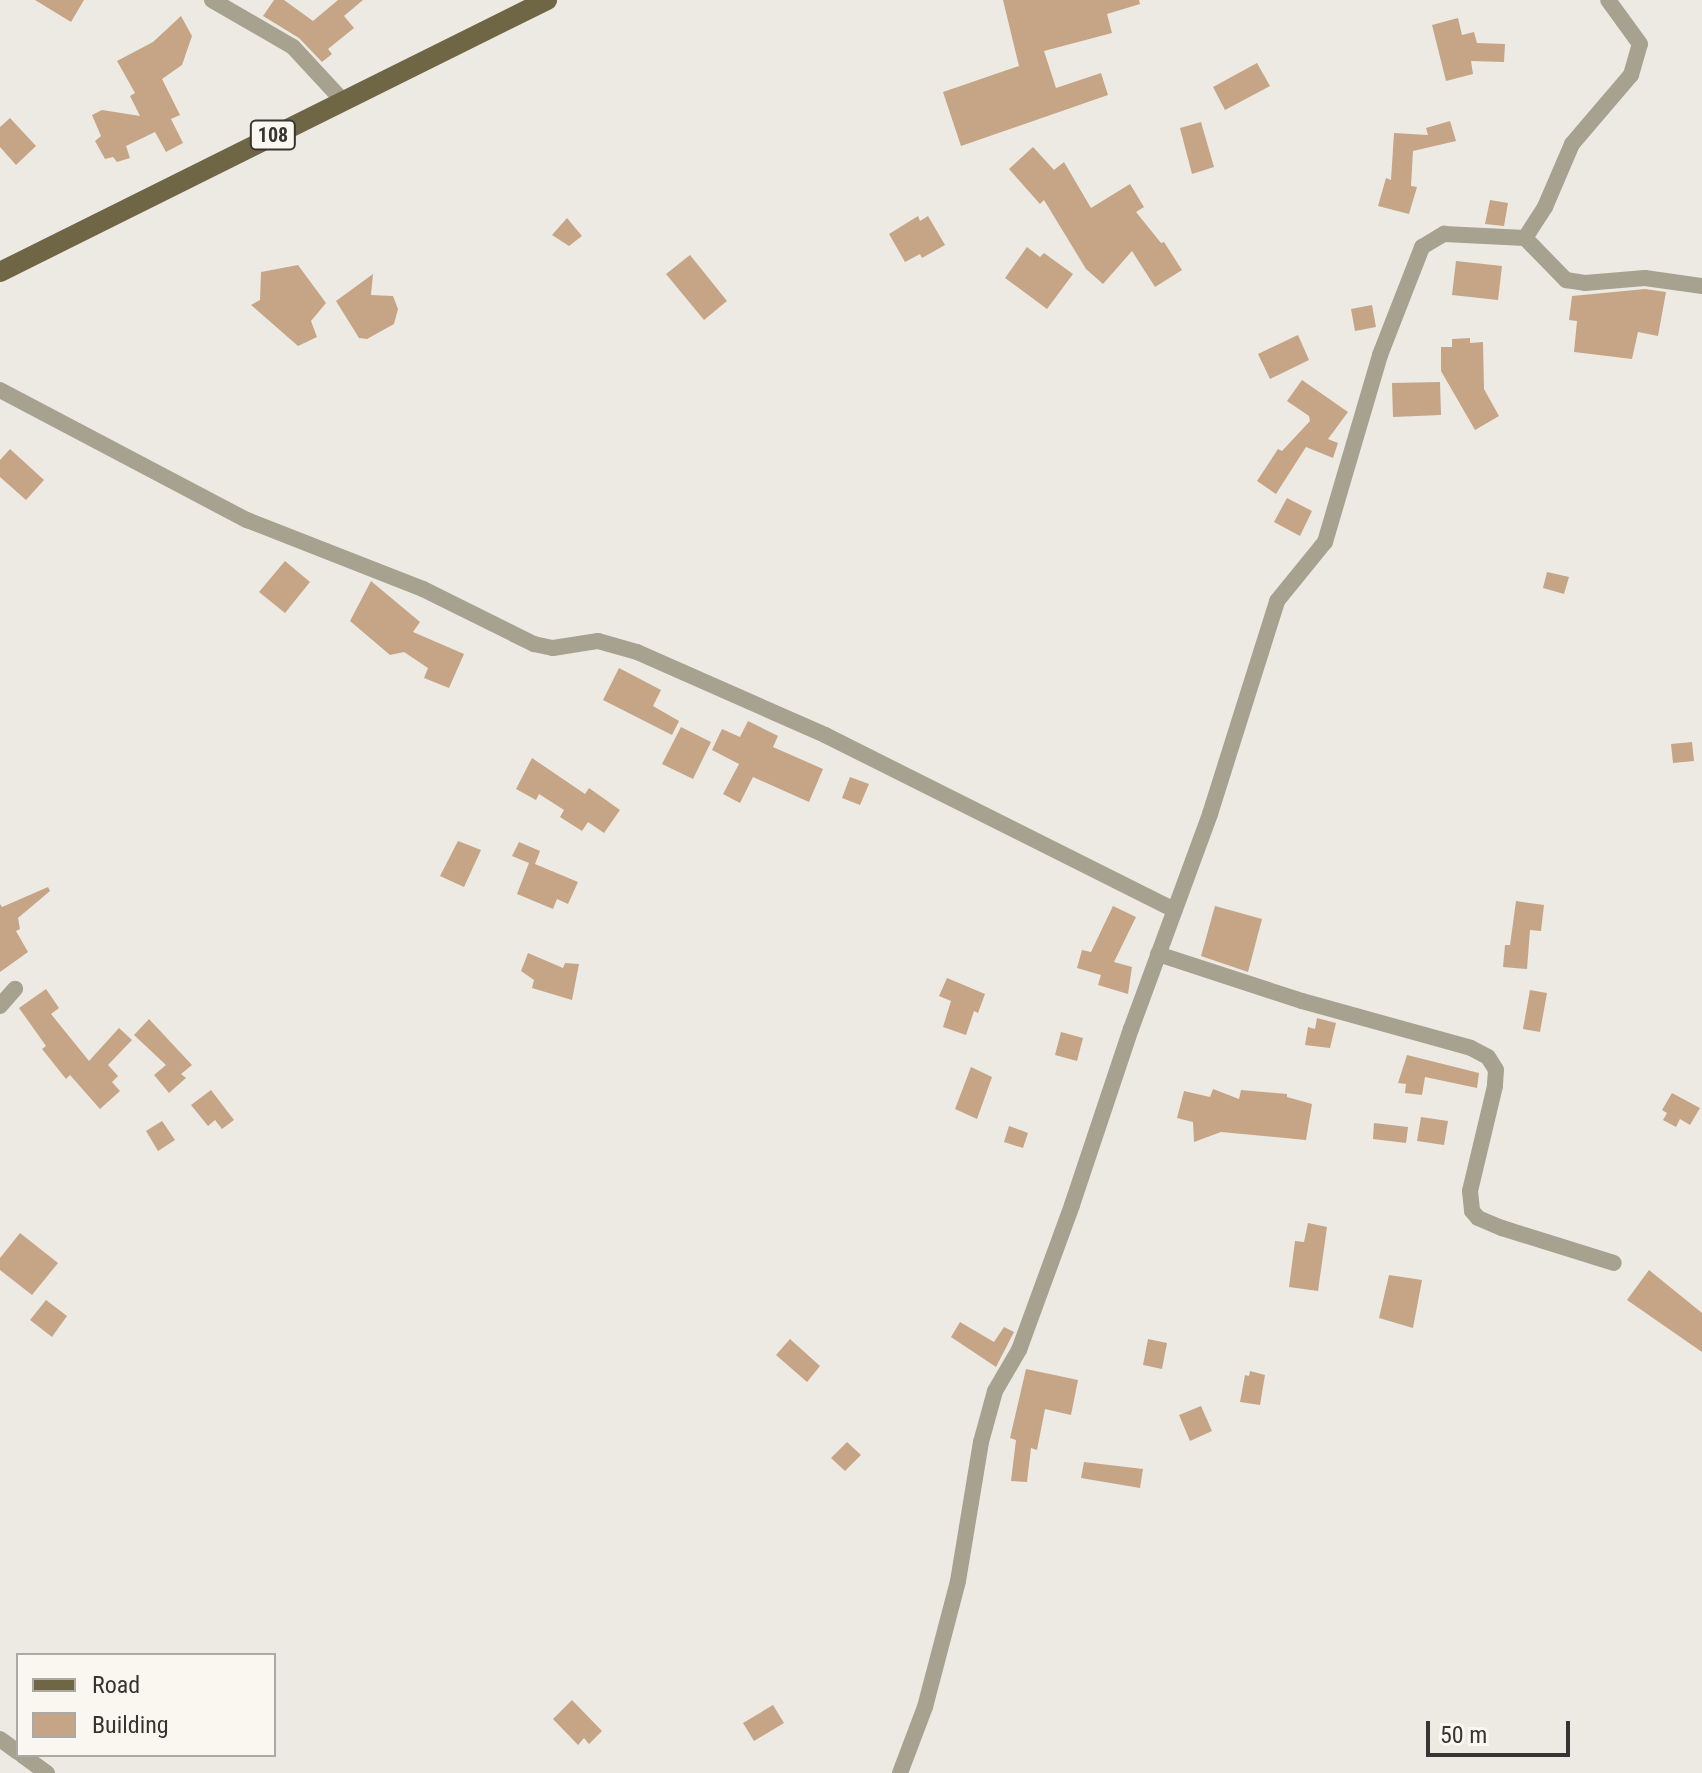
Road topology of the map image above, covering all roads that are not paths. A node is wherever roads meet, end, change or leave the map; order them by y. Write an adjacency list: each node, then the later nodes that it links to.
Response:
1 (212, 0): 4 (street)
2 (547, 0): 4 (main road, 108)
3 (1608, 0): 5 (street)
4 (343, 101): 6 (main road, 108)
5 (1525, 238): 7 (street); 9 (street)
6 (0, 272)
7 (1702, 286)
8 (0, 390): 9 (street)
9 (1175, 910): 10 (street)
10 (1158, 954): 13 (street); 16 (street)
11 (15, 989): 12 (street)
12 (0, 1006)
13 (1614, 1263)
14 (25, 1757): 15 (street)
15 (47, 1773)
16 (900, 1773)

